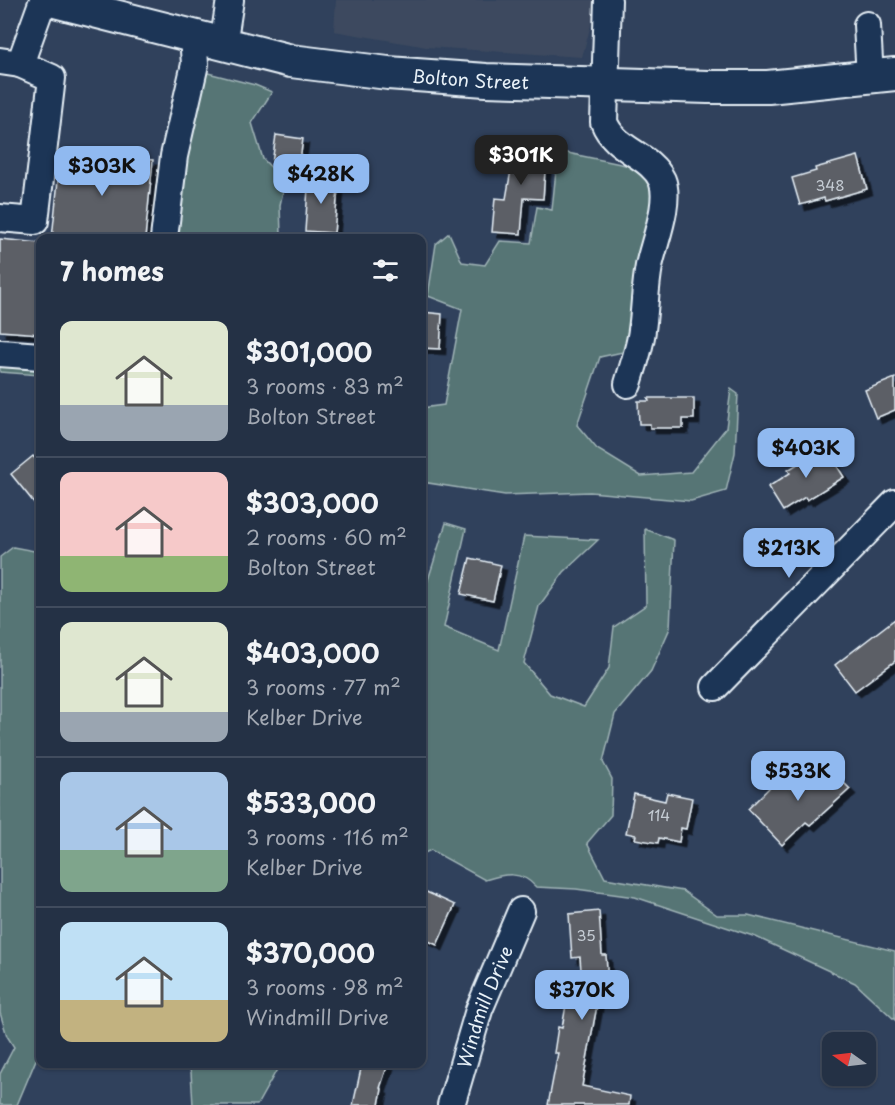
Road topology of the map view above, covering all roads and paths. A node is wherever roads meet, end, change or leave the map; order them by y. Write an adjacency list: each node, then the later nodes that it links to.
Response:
1 (43, 0): 9 (street)
2 (51, 0): 5 (main road, Bolton Street)
3 (230, 0): 8 (street)
4 (608, 0): 11 (street)
5 (122, 9): 7 (main road, Bolton Street)
6 (867, 25): 10 (street)
7 (193, 37): 8 (main road, Bolton Street); 13 (street)
8 (223, 45): 11 (main road, Bolton Street)
9 (10, 62): 12 (street)
10 (882, 76): 11 (main road, Bolton Street)
11 (607, 85): 16 (street)
12 (0, 218)
13 (164, 234)
14 (0, 353): 15 (street)
15 (36, 356)
16 (628, 384)
17 (895, 503): 18 (street)
18 (715, 687)
19 (521, 911): 20 (street, Windmill Drive)
20 (451, 1105)

